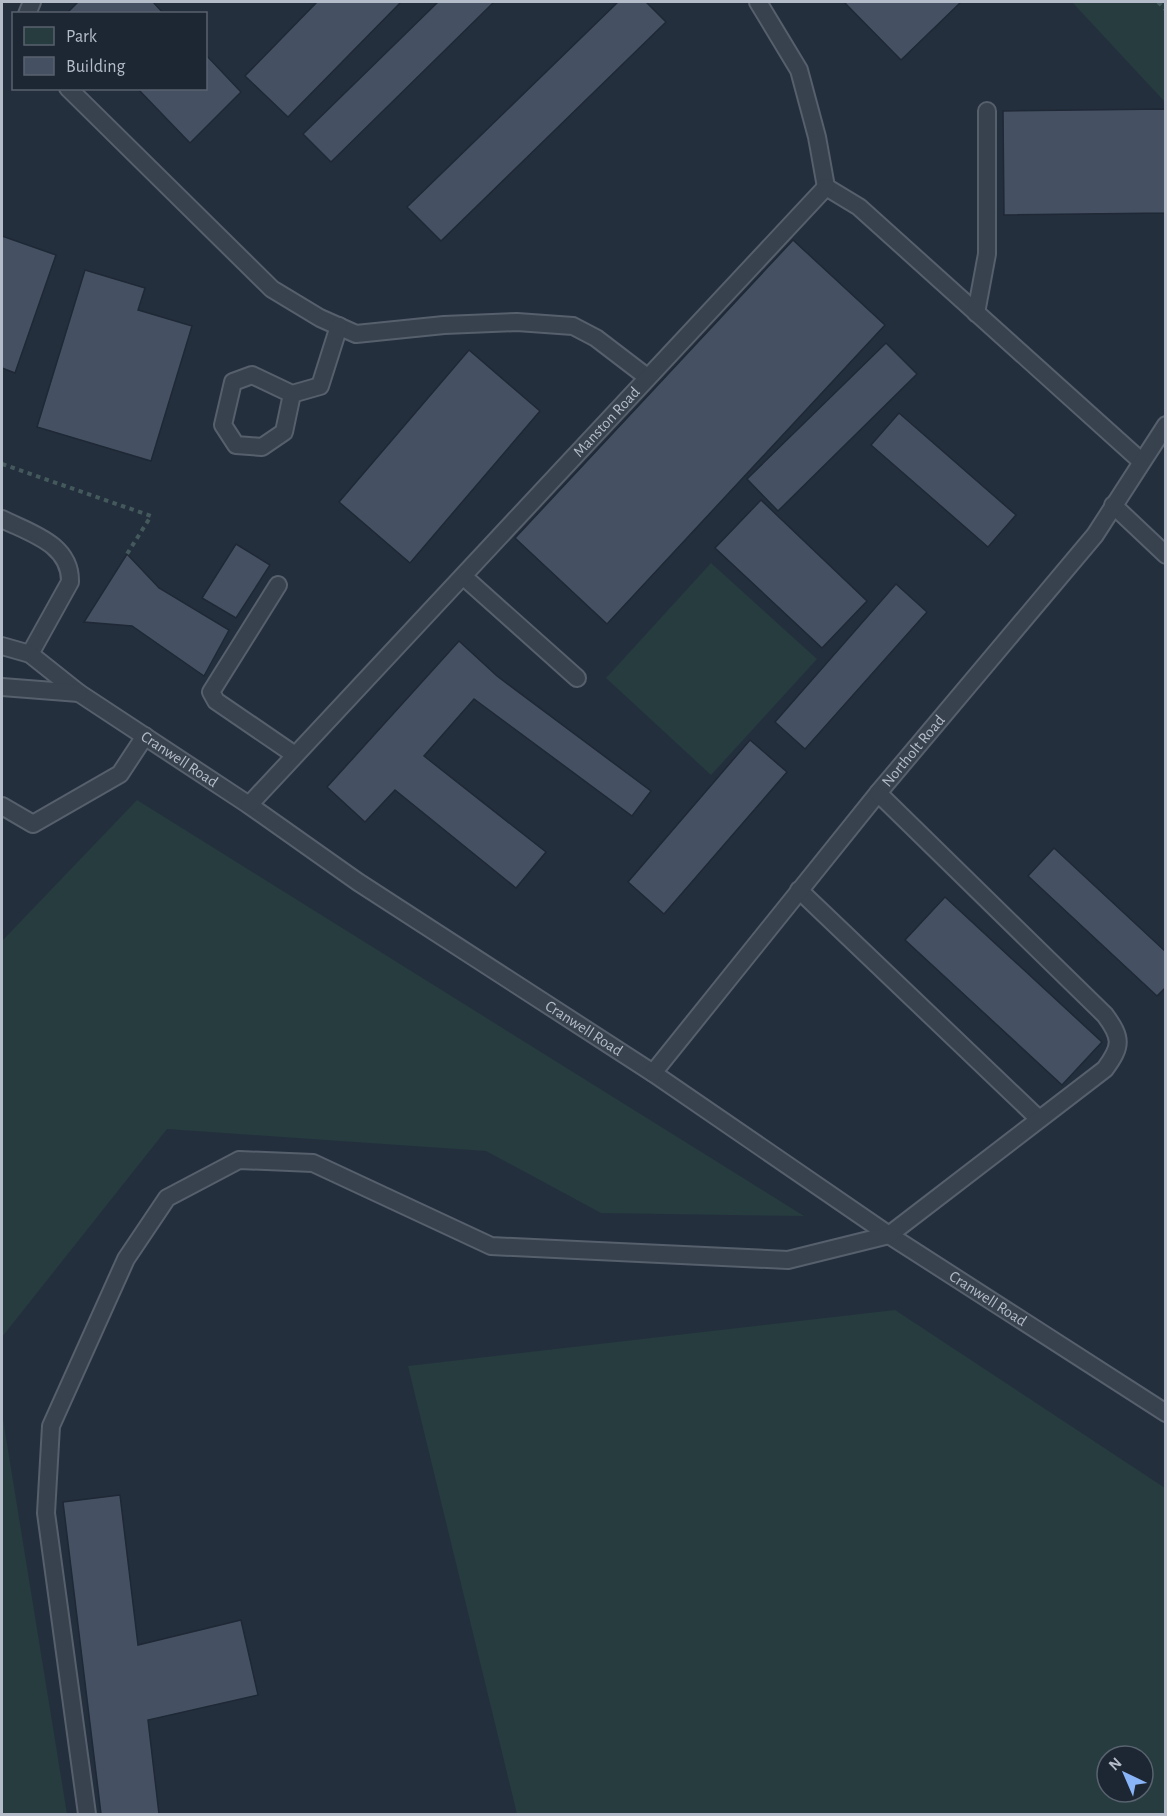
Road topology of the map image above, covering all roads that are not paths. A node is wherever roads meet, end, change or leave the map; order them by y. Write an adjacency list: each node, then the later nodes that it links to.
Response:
1 (758, 2): 4 (lane)
2 (70, 90): 6 (lane)
3 (987, 111): 5 (lane)
4 (826, 187): 5 (lane); 7 (lane, Manston Road)
5 (976, 312): 10 (lane)
6 (339, 326): 7 (lane); 8 (lane)
7 (647, 378): 14 (lane, Manston Road)
8 (292, 394): 8 (lane)
9 (1166, 425): 10 (lane, Northolt Road)
10 (1141, 461): 11 (lane, Northolt Road)
11 (1113, 505): 13 (lane); 23 (lane, Northolt Road)
12 (2, 519): 17 (lane)
13 (1166, 555)
14 (464, 577): 18 (lane); 22 (lane, Manston Road)
15 (278, 585): 22 (lane)
16 (2, 646): 17 (lane, Cranwell Road)
17 (30, 654): 20 (lane, Cranwell Road)
18 (577, 678)
19 (2, 687): 20 (lane)
20 (79, 693): 21 (lane, Cranwell Road)
21 (145, 736): 24 (lane, Cranwell Road); 25 (lane)
22 (296, 755): 24 (lane, Manston Road)
23 (878, 793): 26 (lane, Northolt Road); 28 (lane)
24 (249, 805): 27 (lane, Cranwell Road)
25 (2, 806)
26 (799, 890): 27 (lane, Northolt Road); 28 (lane)
27 (653, 1073): 29 (lane, Cranwell Road)
28 (1040, 1119): 29 (lane)
29 (889, 1235): 30 (lane, Cranwell Road); 31 (lane)
30 (1166, 1413)
31 (87, 1815)

